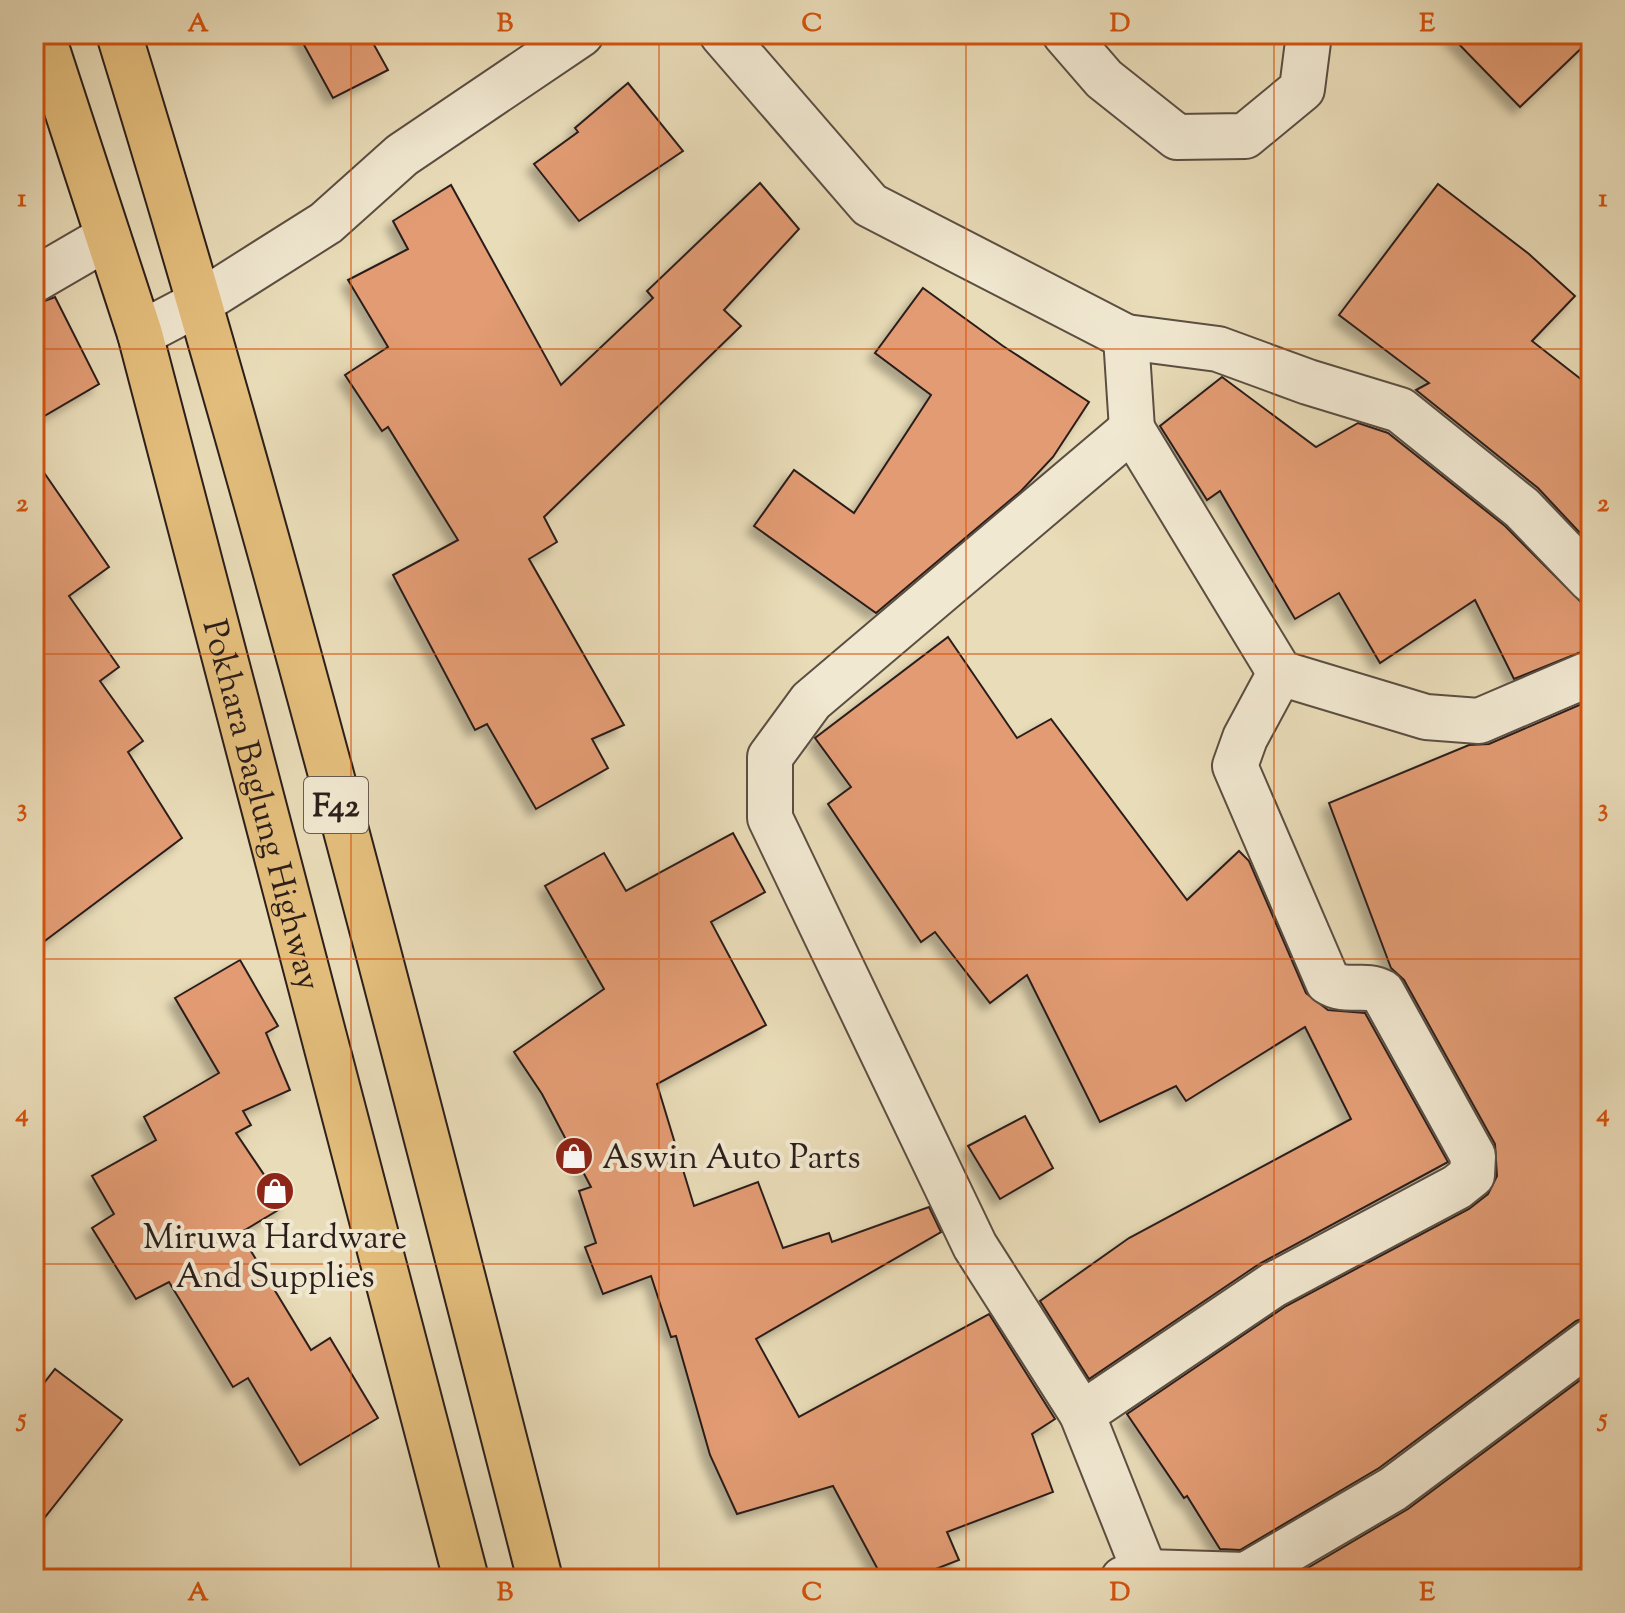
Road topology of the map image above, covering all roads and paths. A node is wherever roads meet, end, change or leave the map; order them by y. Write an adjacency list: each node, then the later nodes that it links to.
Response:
1 (42, 34): 7 (highway, Pokhara Baglung Highway / F42)
2 (119, 34): 9 (highway, F42)
3 (581, 34): 9 (street)
4 (722, 34): 11 (street)
5 (1065, 34): 6 (street)
6 (1309, 34)
7 (108, 237): 8 (street); 10 (highway, Pokhara Baglung Highway / F42)
8 (34, 280)
9 (201, 302): 10 (street); 20 (highway, F42)
10 (140, 334): 19 (highway, Pokhara Baglung Highway / F42)
11 (1126, 337): 12 (street); 13 (street)
12 (1132, 429): 14 (street); 17 (street)
13 (1591, 580)
14 (1280, 673): 15 (street); 17 (street)
15 (1591, 673)
16 (1591, 1341): 18 (street)
17 (1082, 1414): 18 (street)
18 (1134, 1576)
19 (466, 1579)
20 (540, 1579)

